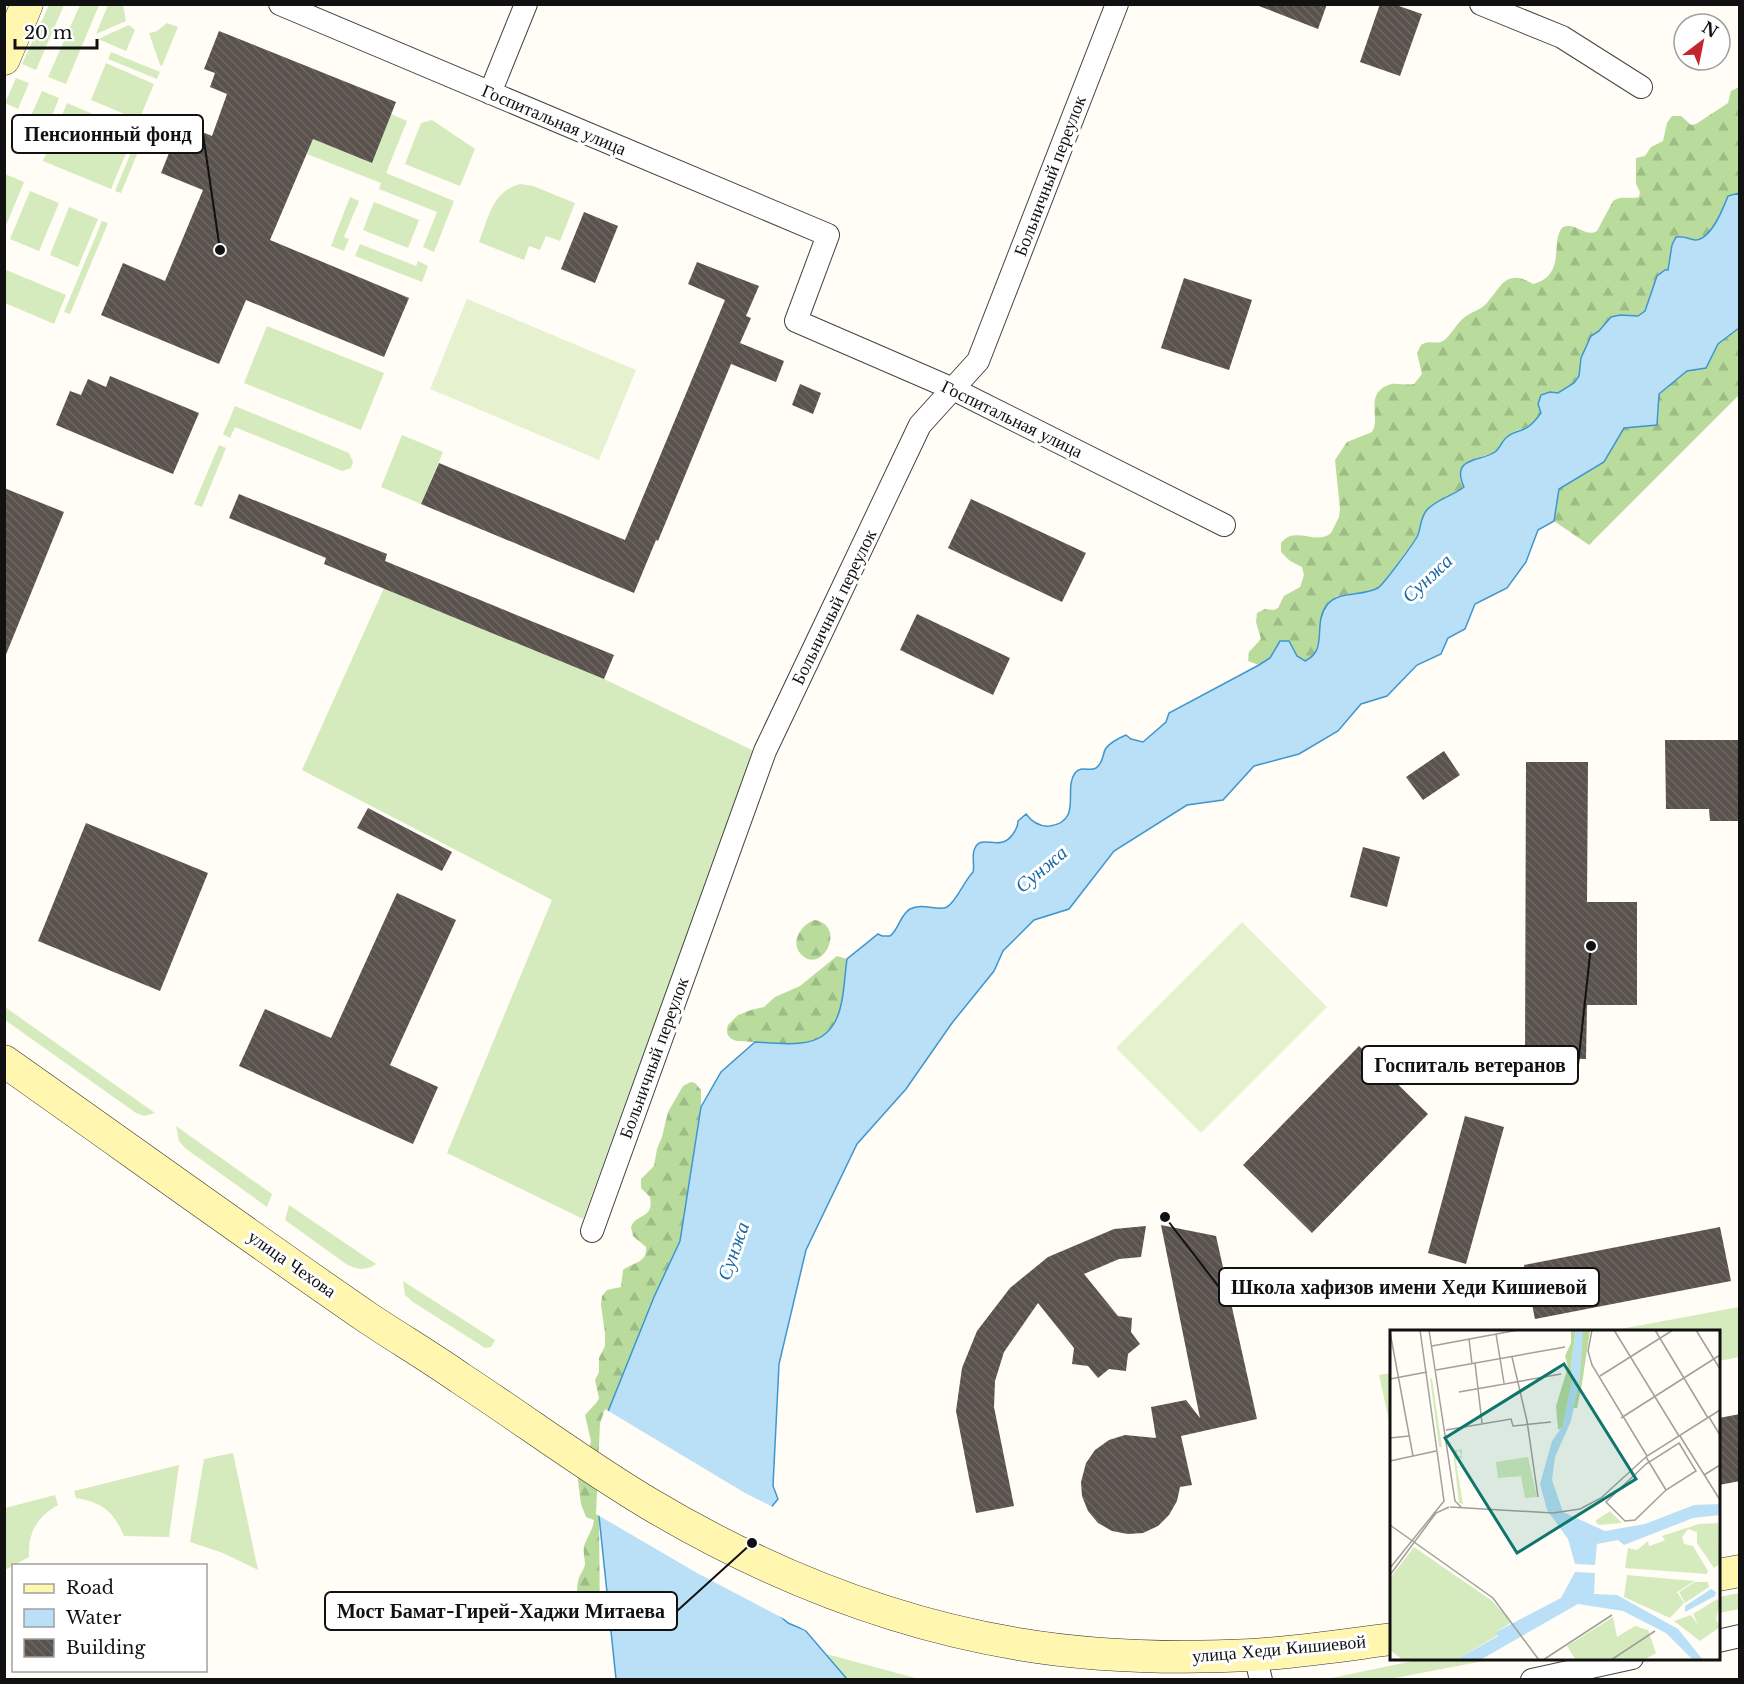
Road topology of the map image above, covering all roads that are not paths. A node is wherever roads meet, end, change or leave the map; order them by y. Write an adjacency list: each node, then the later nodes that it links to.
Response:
1 (27, 4): 6 (main road)
2 (280, 4): 8 (street, Госпитальная улица)
3 (526, 4): 8 (street)
4 (1117, 4): 9 (street, Больничный переулок)
5 (1481, 4): 7 (street)
6 (4, 59)
7 (1641, 87)
8 (490, 93): 9 (street, Госпитальная улица)
9 (953, 389): 10 (street, Госпитальная улица); 12 (street, Больничный переулок)
10 (1224, 525)
11 (4, 1061): 15 (main road, улица Чехова)
12 (592, 1231)
13 (1740, 1571): 14 (main road)
14 (1720, 1575)
15 (884, 1610): 20 (main road, улица Хеди Кишиевой)
16 (1740, 1636): 18 (street)
17 (1390, 1640): 20 (main road, улица Хеди Кишиевой)
18 (1720, 1641)
19 (1627, 1660): 21 (street)
20 (1258, 1667)
21 (1532, 1680)

